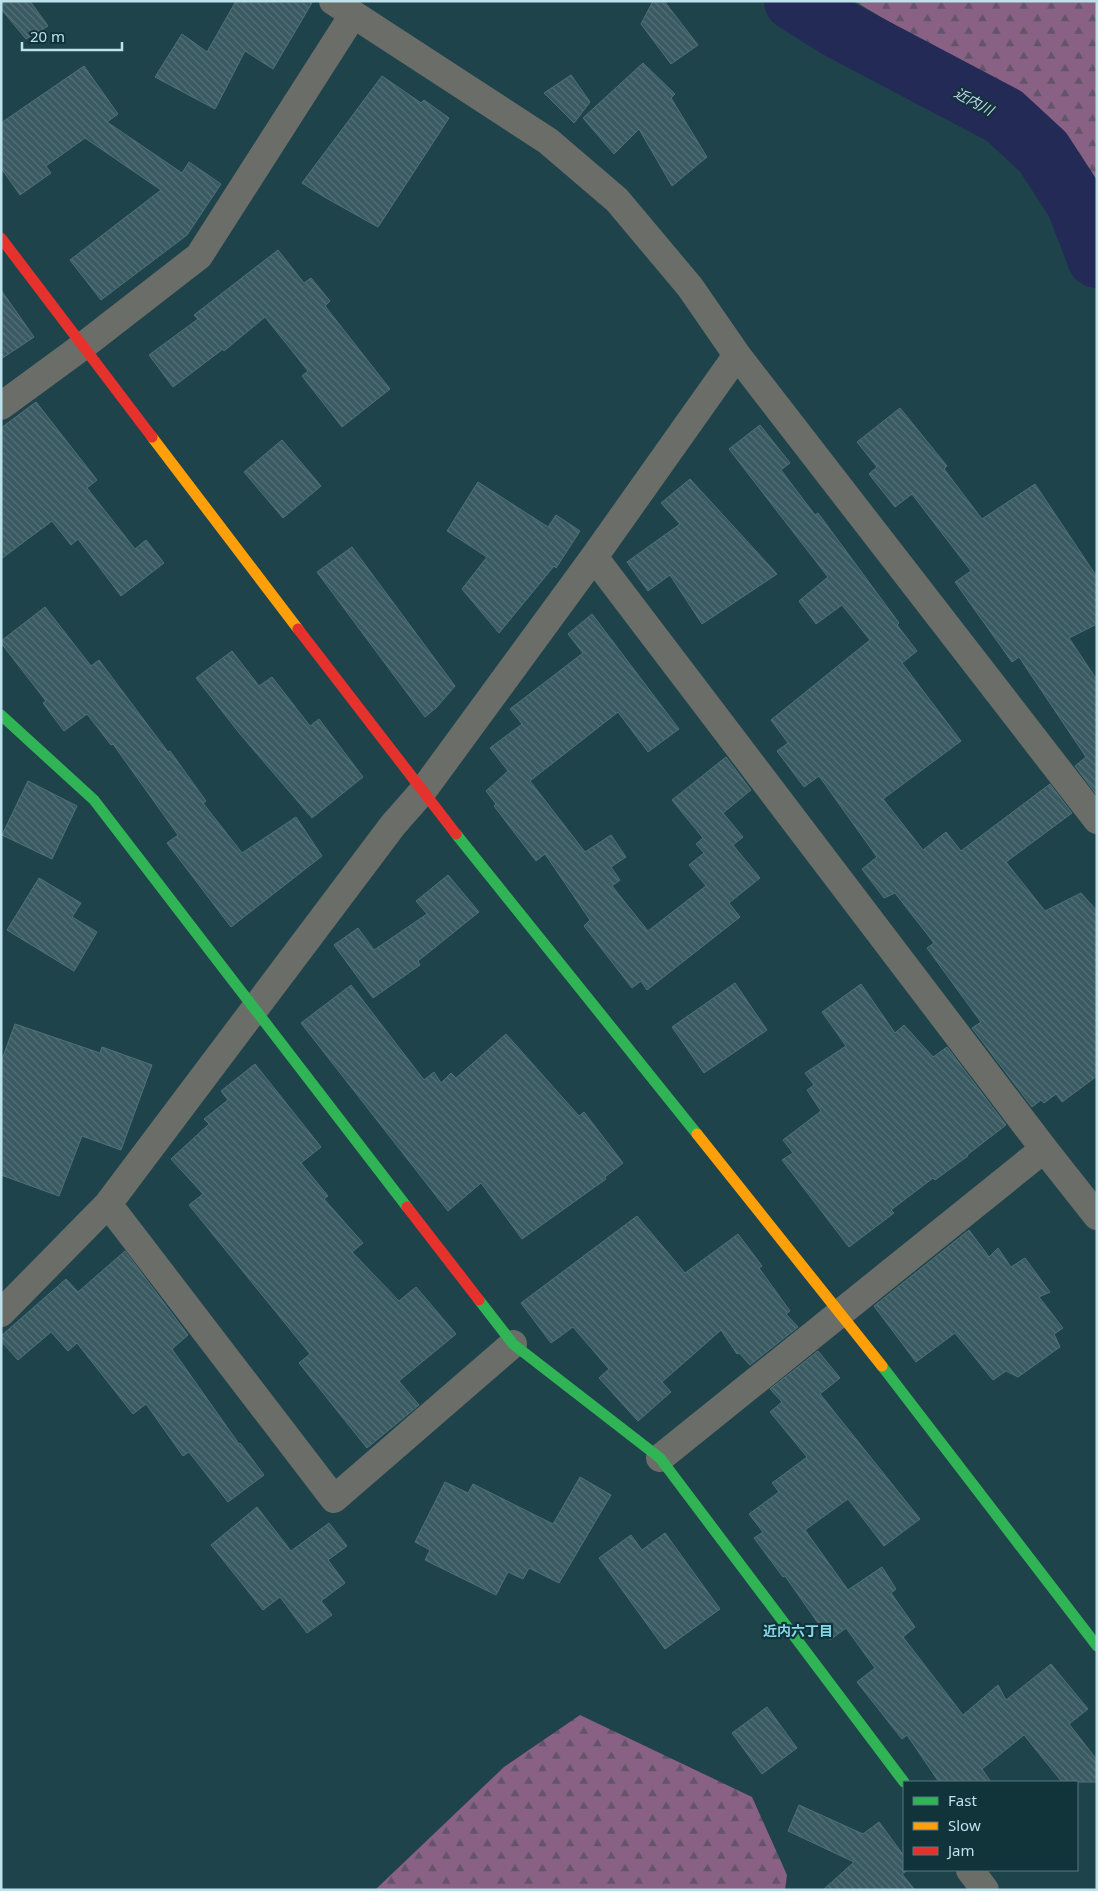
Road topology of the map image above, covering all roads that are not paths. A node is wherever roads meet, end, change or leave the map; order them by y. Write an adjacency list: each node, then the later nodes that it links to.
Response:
1 (343, 8): 3 (street); 4 (street)
2 (1, 238): 3 (street)
3 (82, 346): 5 (street); 8 (street)
4 (737, 355): 6 (street); 9 (street)
5 (1, 406)
6 (594, 557): 8 (street); 11 (street)
7 (1, 715): 10 (street)
8 (422, 792): 10 (street); 14 (street)
9 (1097, 820)
10 (256, 1009): 12 (street); 16 (street)
11 (1044, 1149): 13 (street); 14 (street)
12 (108, 1204): 15 (street); 16 (street)
13 (1097, 1216)
14 (841, 1312): 17 (street); 18 (street)
15 (1, 1313)
16 (513, 1344): 17 (street)
17 (660, 1458): 19 (street)
18 (1097, 1646)
19 (903, 1781)
20 (971, 1871): 21 (street)
21 (985, 1890)

